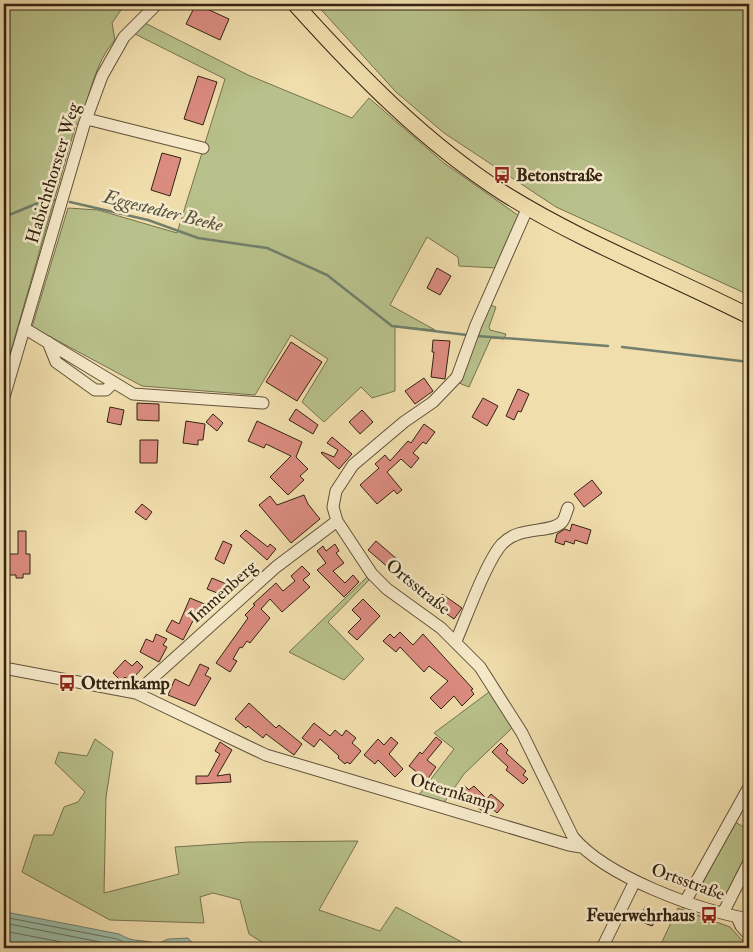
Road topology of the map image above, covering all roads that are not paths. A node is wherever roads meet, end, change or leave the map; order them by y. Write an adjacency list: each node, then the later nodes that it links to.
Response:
1 (156, 4): 3 (street, Habichthorster Weg)
2 (295, 4): 5 (main road)
3 (87, 119): 4 (street); 7 (street, Habichthorster Weg)
4 (203, 148)
5 (528, 208): 6 (main road); 11 (street, Ortsstraße)
6 (749, 316)
7 (24, 328): 8 (street, Habichthorster Weg); 9 (street)
8 (4, 397)
9 (263, 403)
10 (568, 508): 12 (street)
11 (337, 521): 12 (street, Ortsstraße); 14 (street, Immenberg)
12 (456, 641): 16 (street, Ortsstraße)
13 (4, 668): 14 (street, Otternkamp)
14 (136, 693): 16 (street, Otternkamp)
15 (749, 787): 19 (street)
16 (581, 847): 18 (street, Ortsstraße)
17 (749, 862): 20 (street)
18 (635, 881): 19 (street, Ortsstraße); 24 (street)
19 (685, 902): 20 (street, Ortsstraße)
20 (723, 913): 21 (street, Ortsstraße)
21 (737, 917): 22 (street, Ortsstraße); 23 (street)
22 (749, 919)
23 (749, 936)
24 (602, 948)

